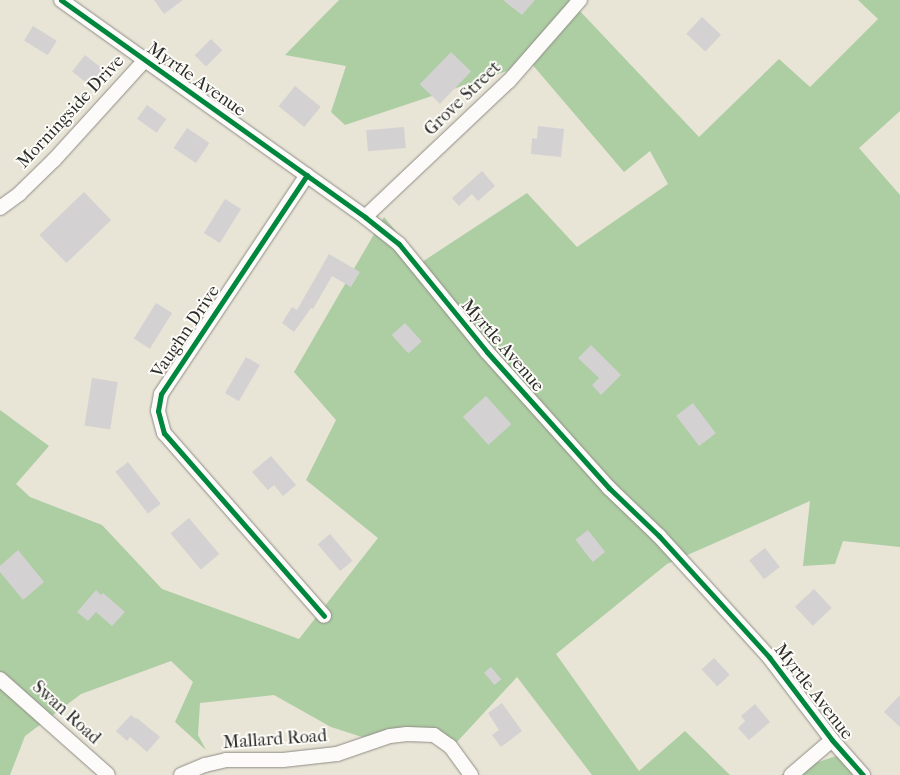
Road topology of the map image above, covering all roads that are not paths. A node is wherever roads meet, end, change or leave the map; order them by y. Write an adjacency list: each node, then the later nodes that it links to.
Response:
1 (61, 0): 3 (street, Myrtle Avenue)
2 (580, 0): 6 (street, Grove Street)
3 (144, 60): 4 (street, Myrtle Avenue); 5 (street, Morningside Drive)
4 (307, 175): 6 (street, Myrtle Avenue); 7 (street, Vaughn Drive)
5 (0, 208)
6 (365, 217): 9 (street, Myrtle Avenue)
7 (324, 616)
8 (0, 679): 10 (street, Swan Road)
9 (832, 740): 13 (street); 14 (street, Myrtle Avenue)
10 (108, 775)
11 (181, 775): 12 (street, Mallard Road)
12 (471, 775)
13 (790, 775)
14 (863, 775)

